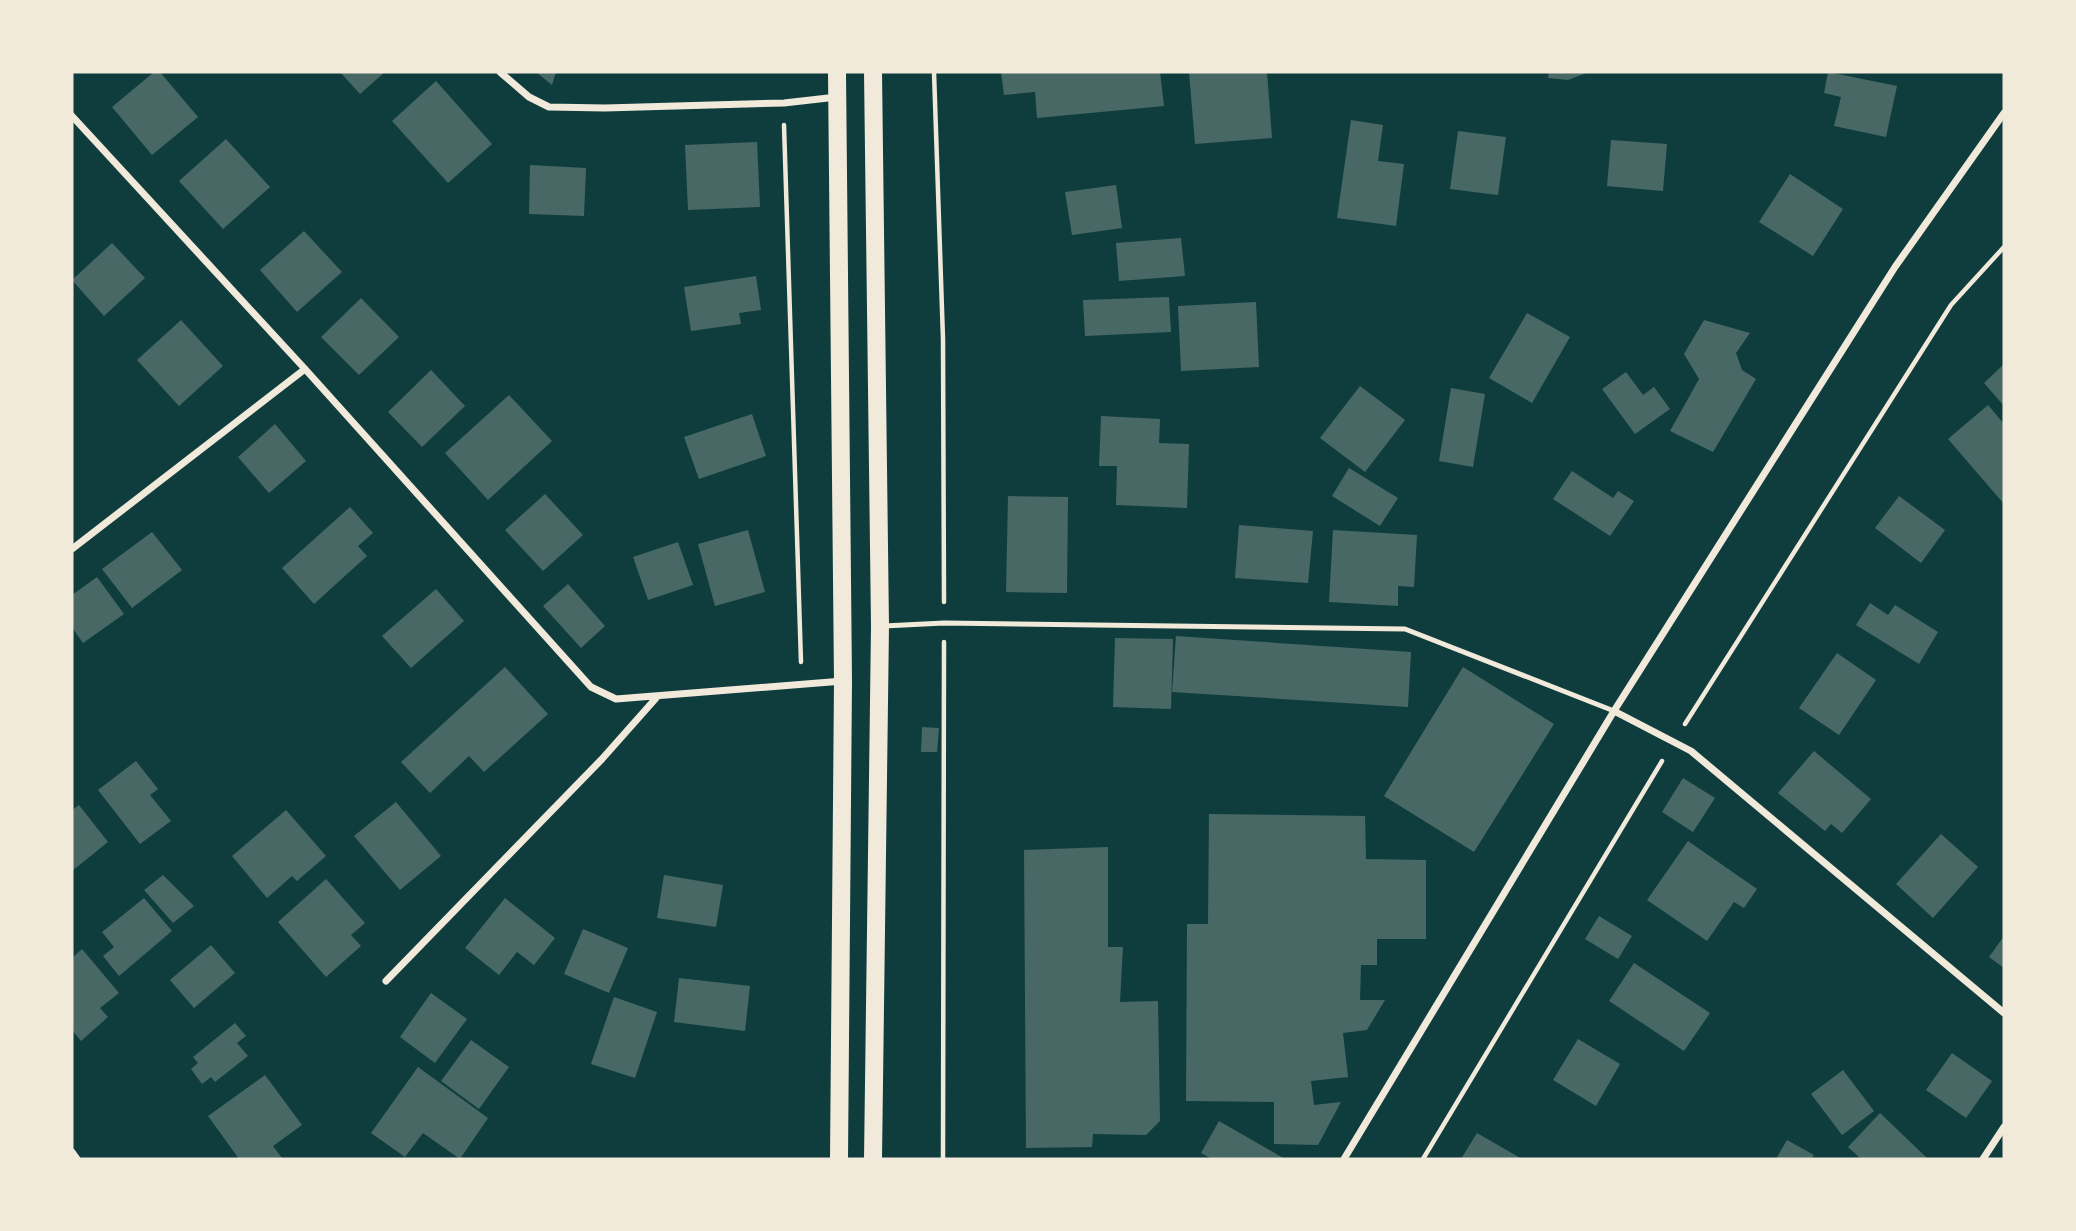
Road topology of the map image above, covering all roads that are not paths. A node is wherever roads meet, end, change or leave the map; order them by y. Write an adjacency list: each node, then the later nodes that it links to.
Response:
1 (500, 72): 4 (street)
2 (837, 72): 4 (main road)
3 (873, 72): 9 (main road)
4 (837, 97): 10 (main road)
5 (2004, 113): 12 (street)
6 (72, 116): 7 (street)
7 (305, 369): 8 (street); 11 (street)
8 (72, 549)
9 (880, 626): 12 (lane); 19 (main road)
10 (843, 681): 11 (street); 18 (main road)
11 (657, 696): 13 (street)
12 (1614, 711): 14 (street); 20 (street)
13 (386, 981)
14 (2004, 1013)
15 (2004, 1127): 21 (street)
16 (72, 1152): 17 (street)
17 (77, 1159)
18 (839, 1159)
19 (873, 1159)
20 (1345, 1159)
21 (1983, 1159)

